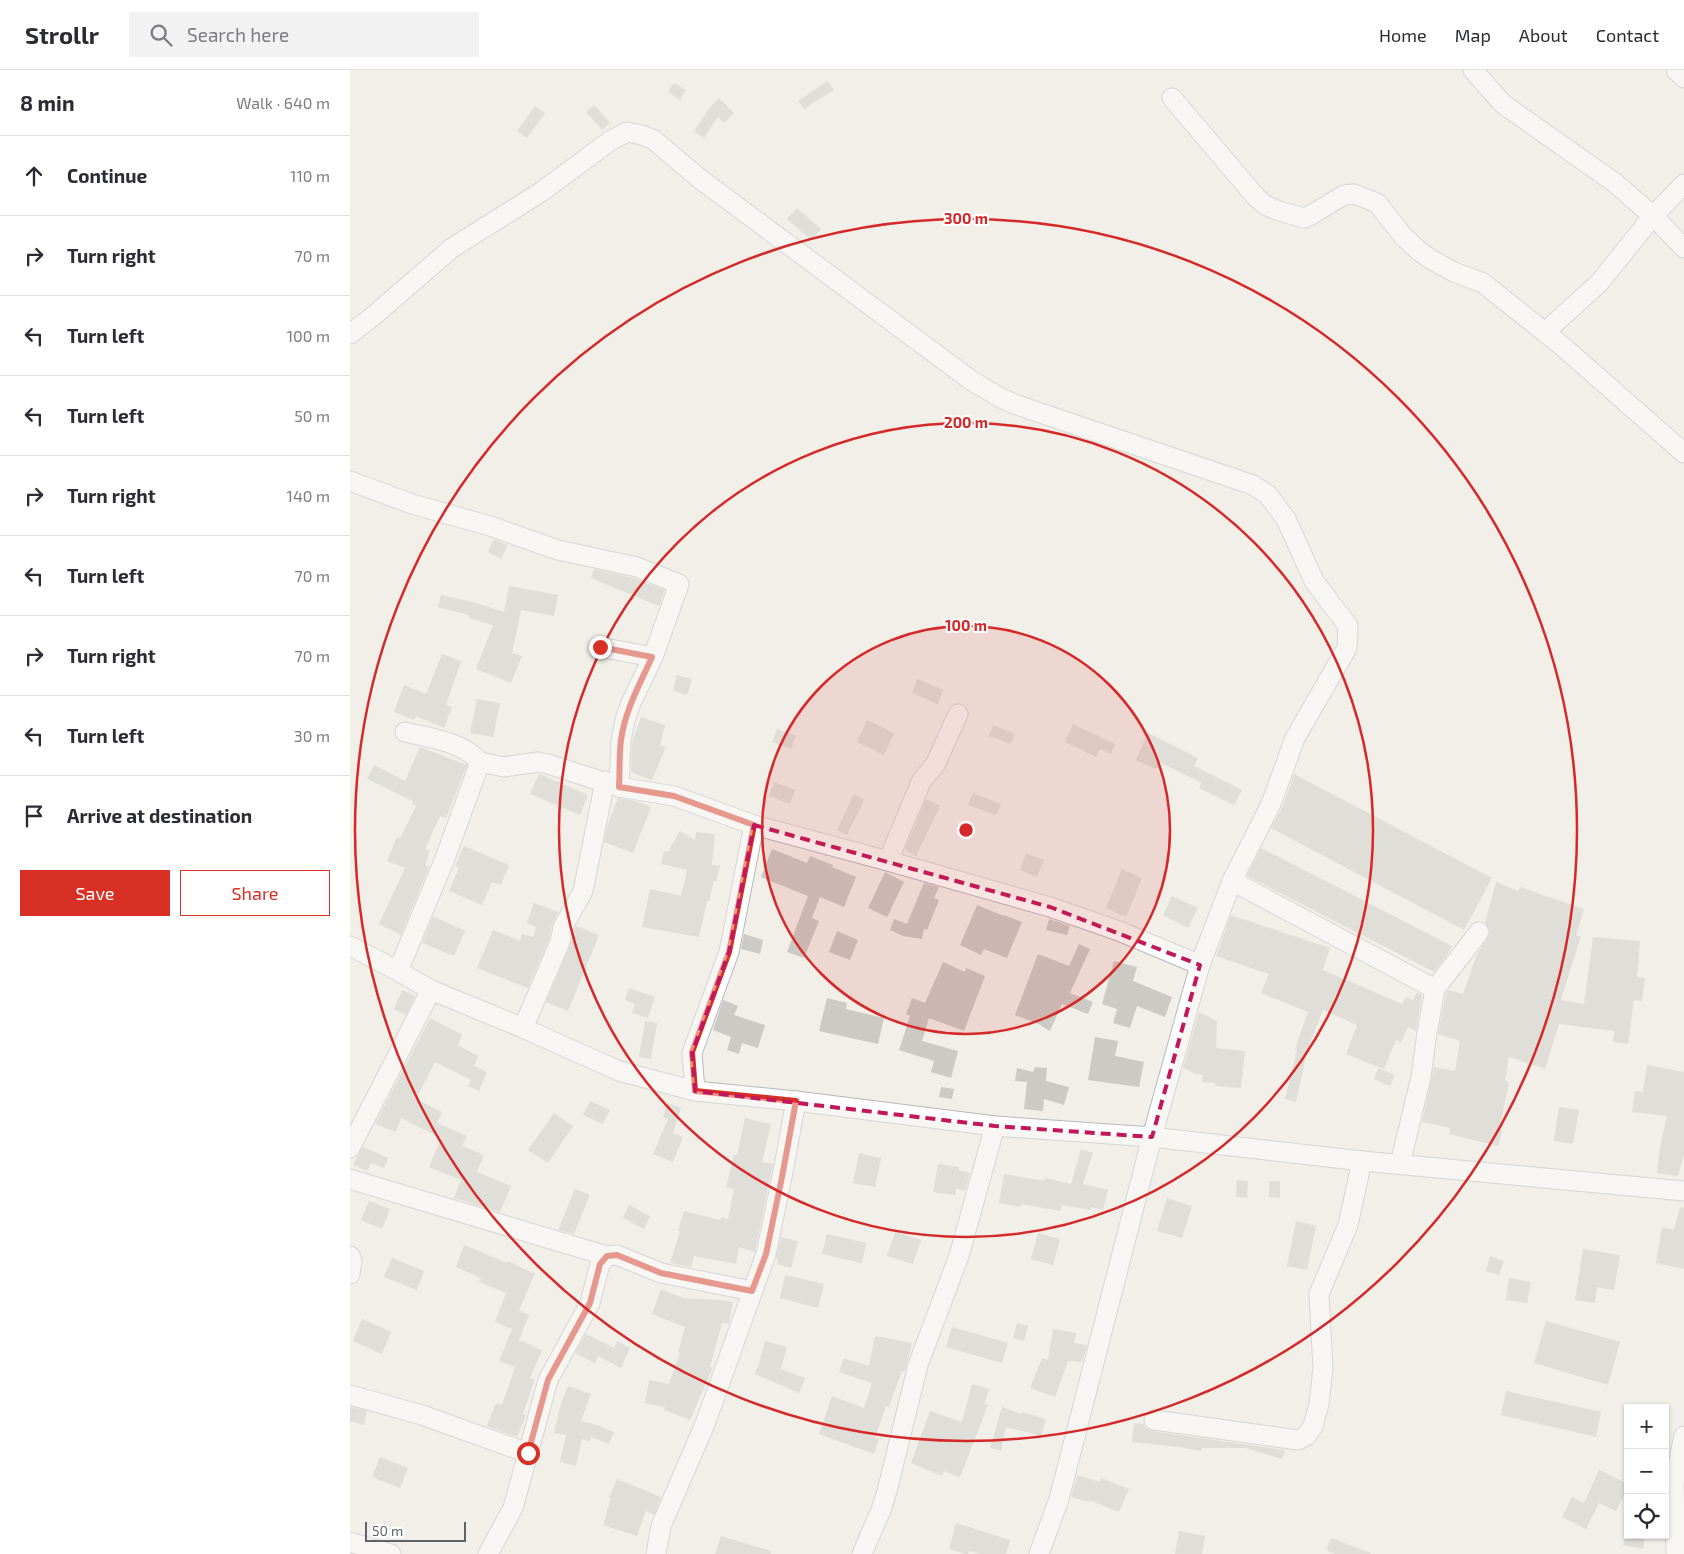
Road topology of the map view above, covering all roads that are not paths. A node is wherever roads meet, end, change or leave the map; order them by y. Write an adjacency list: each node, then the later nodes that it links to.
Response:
1 (1473, 70): 6 (street)
2 (1676, 70): 3 (street)
3 (1684, 78)
4 (1172, 98): 8 (street)
5 (1684, 184): 6 (street)
6 (1653, 216): 7 (street); 8 (street)
7 (1684, 248)
8 (1545, 332): 10 (street)
9 (350, 334): 20 (street)
10 (1684, 453)
11 (350, 482): 13 (street)
12 (600, 647): 13 (street)
13 (652, 657): 17 (street)
14 (958, 714): 19 (street)
15 (405, 732): 16 (street)
16 (480, 762): 17 (street); 24 (street)
17 (612, 784): 18 (street); 27 (street)
18 (754, 825): 19 (street); 28 (street)
19 (888, 861): 23 (street)
20 (1232, 881): 23 (street); 25 (street)
21 (1479, 932): 25 (street)
22 (350, 946): 24 (street)
23 (1200, 964): 31 (street)
24 (398, 971): 26 (street)
25 (1435, 989): 34 (street)
26 (431, 990): 27 (street); 32 (street)
27 (523, 1028): 28 (street)
28 (695, 1091): 29 (street)
29 (796, 1101): 30 (street); 40 (street)
30 (995, 1126): 31 (street); 49 (street)
31 (1152, 1137): 33 (street); 50 (street)
32 (350, 1148)
33 (1362, 1161): 34 (street); 42 (street)
34 (1400, 1164): 36 (street)
35 (350, 1179): 38 (street)
36 (1684, 1191)
37 (350, 1256): 39 (street)
38 (607, 1256): 40 (street); 44 (street)
39 (350, 1274)
40 (752, 1291): 48 (street)
41 (350, 1395): 44 (street)
42 (1154, 1420)
43 (1684, 1436): 51 (street)
44 (528, 1453): 47 (street)
45 (350, 1542): 46 (street)
46 (391, 1554)
47 (488, 1554)
48 (656, 1554)
49 (862, 1554)
50 (1039, 1554)
51 (1676, 1554)

